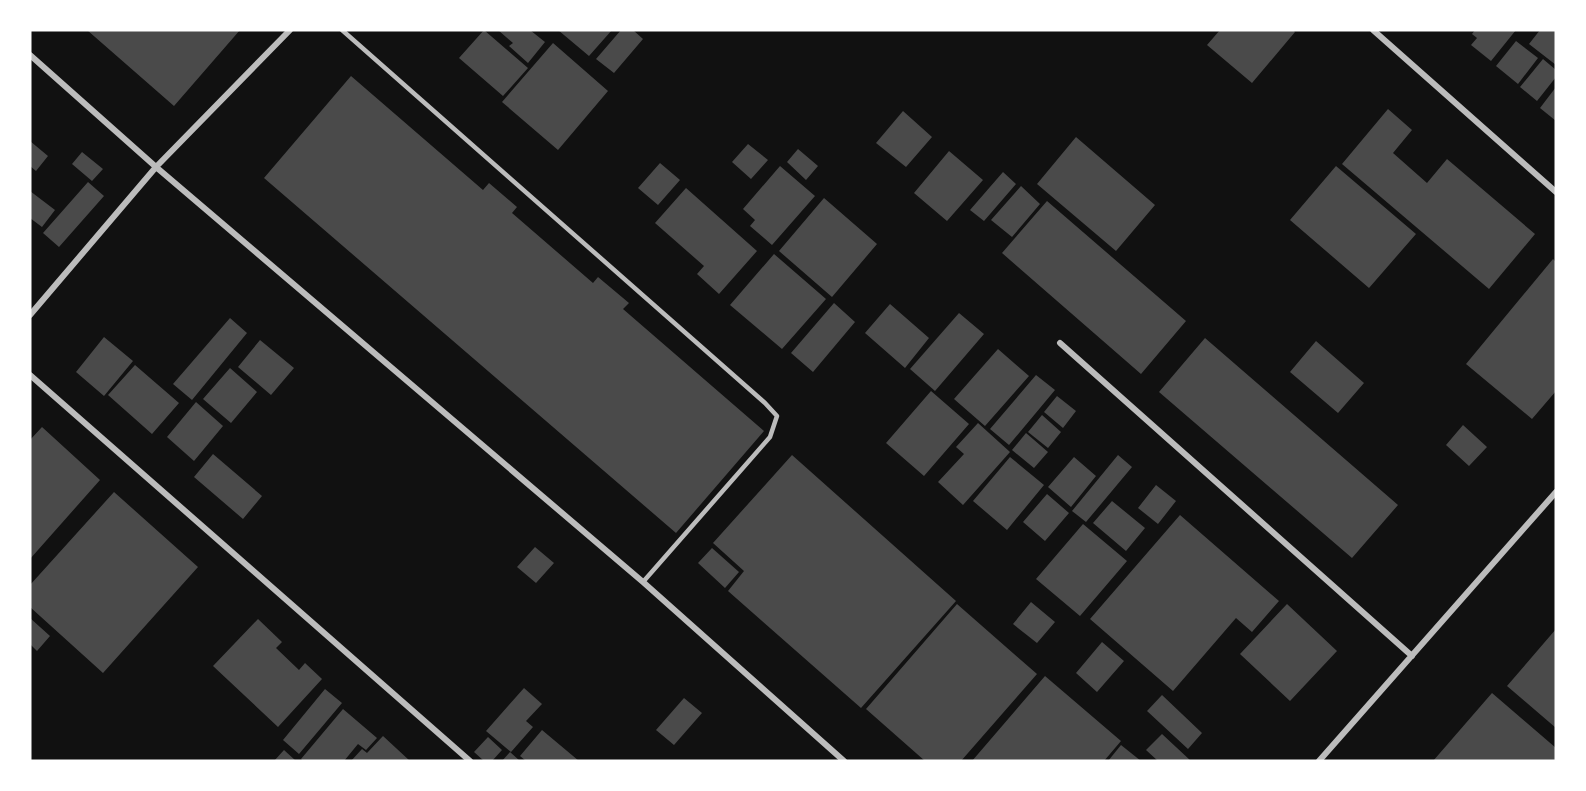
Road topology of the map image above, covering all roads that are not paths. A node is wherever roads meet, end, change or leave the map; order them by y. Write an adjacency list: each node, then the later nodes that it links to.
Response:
1 (290, 30): 5 (street)
2 (342, 30): 11 (lane)
3 (1373, 30): 6 (street)
4 (30, 55): 5 (street)
5 (156, 167): 7 (street); 11 (street)
6 (1556, 192)
7 (30, 315)
8 (1060, 343): 12 (street)
9 (30, 375): 13 (street)
10 (1556, 492): 12 (street)
11 (643, 582): 14 (street)
12 (1412, 656): 15 (street)
13 (470, 761)
14 (844, 761)
15 (1319, 761)

